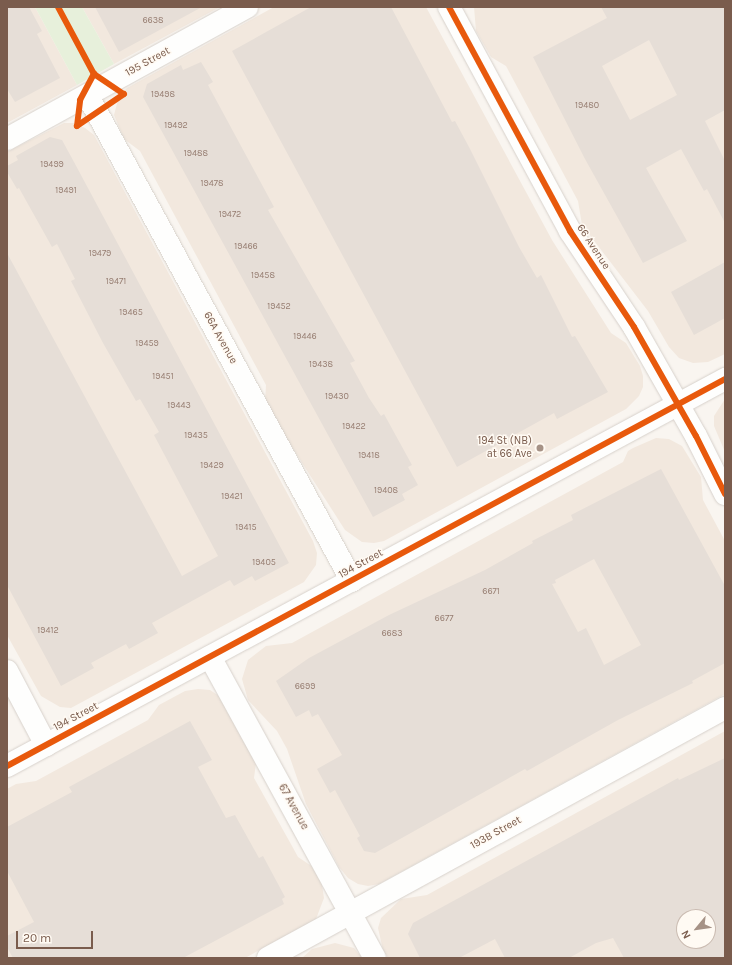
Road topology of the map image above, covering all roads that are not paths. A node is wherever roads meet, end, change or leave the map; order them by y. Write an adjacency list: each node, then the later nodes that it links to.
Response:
1 (247, 7): 3 (street, 195 Street)
2 (450, 7): 6 (street, 66 Avenue)
3 (88, 96): 4 (street, 195 Street); 8 (street, 66A Avenue)
4 (7, 139)
5 (725, 379): 6 (street, 194 Street)
6 (678, 404): 7 (street, 66 Avenue); 8 (street, 194 Street)
7 (725, 494)
8 (352, 581): 9 (street, 194 Street)
9 (210, 657): 12 (street, 194 Street); 14 (street, 67 Avenue)
10 (7, 671): 12 (street)
11 (725, 708): 14 (street, 193B Street)
12 (46, 745): 13 (street, 194 Street)
13 (7, 766)
14 (351, 913): 15 (street, 193B Street); 16 (street, 67 Avenue)
15 (268, 958)
16 (375, 958)

